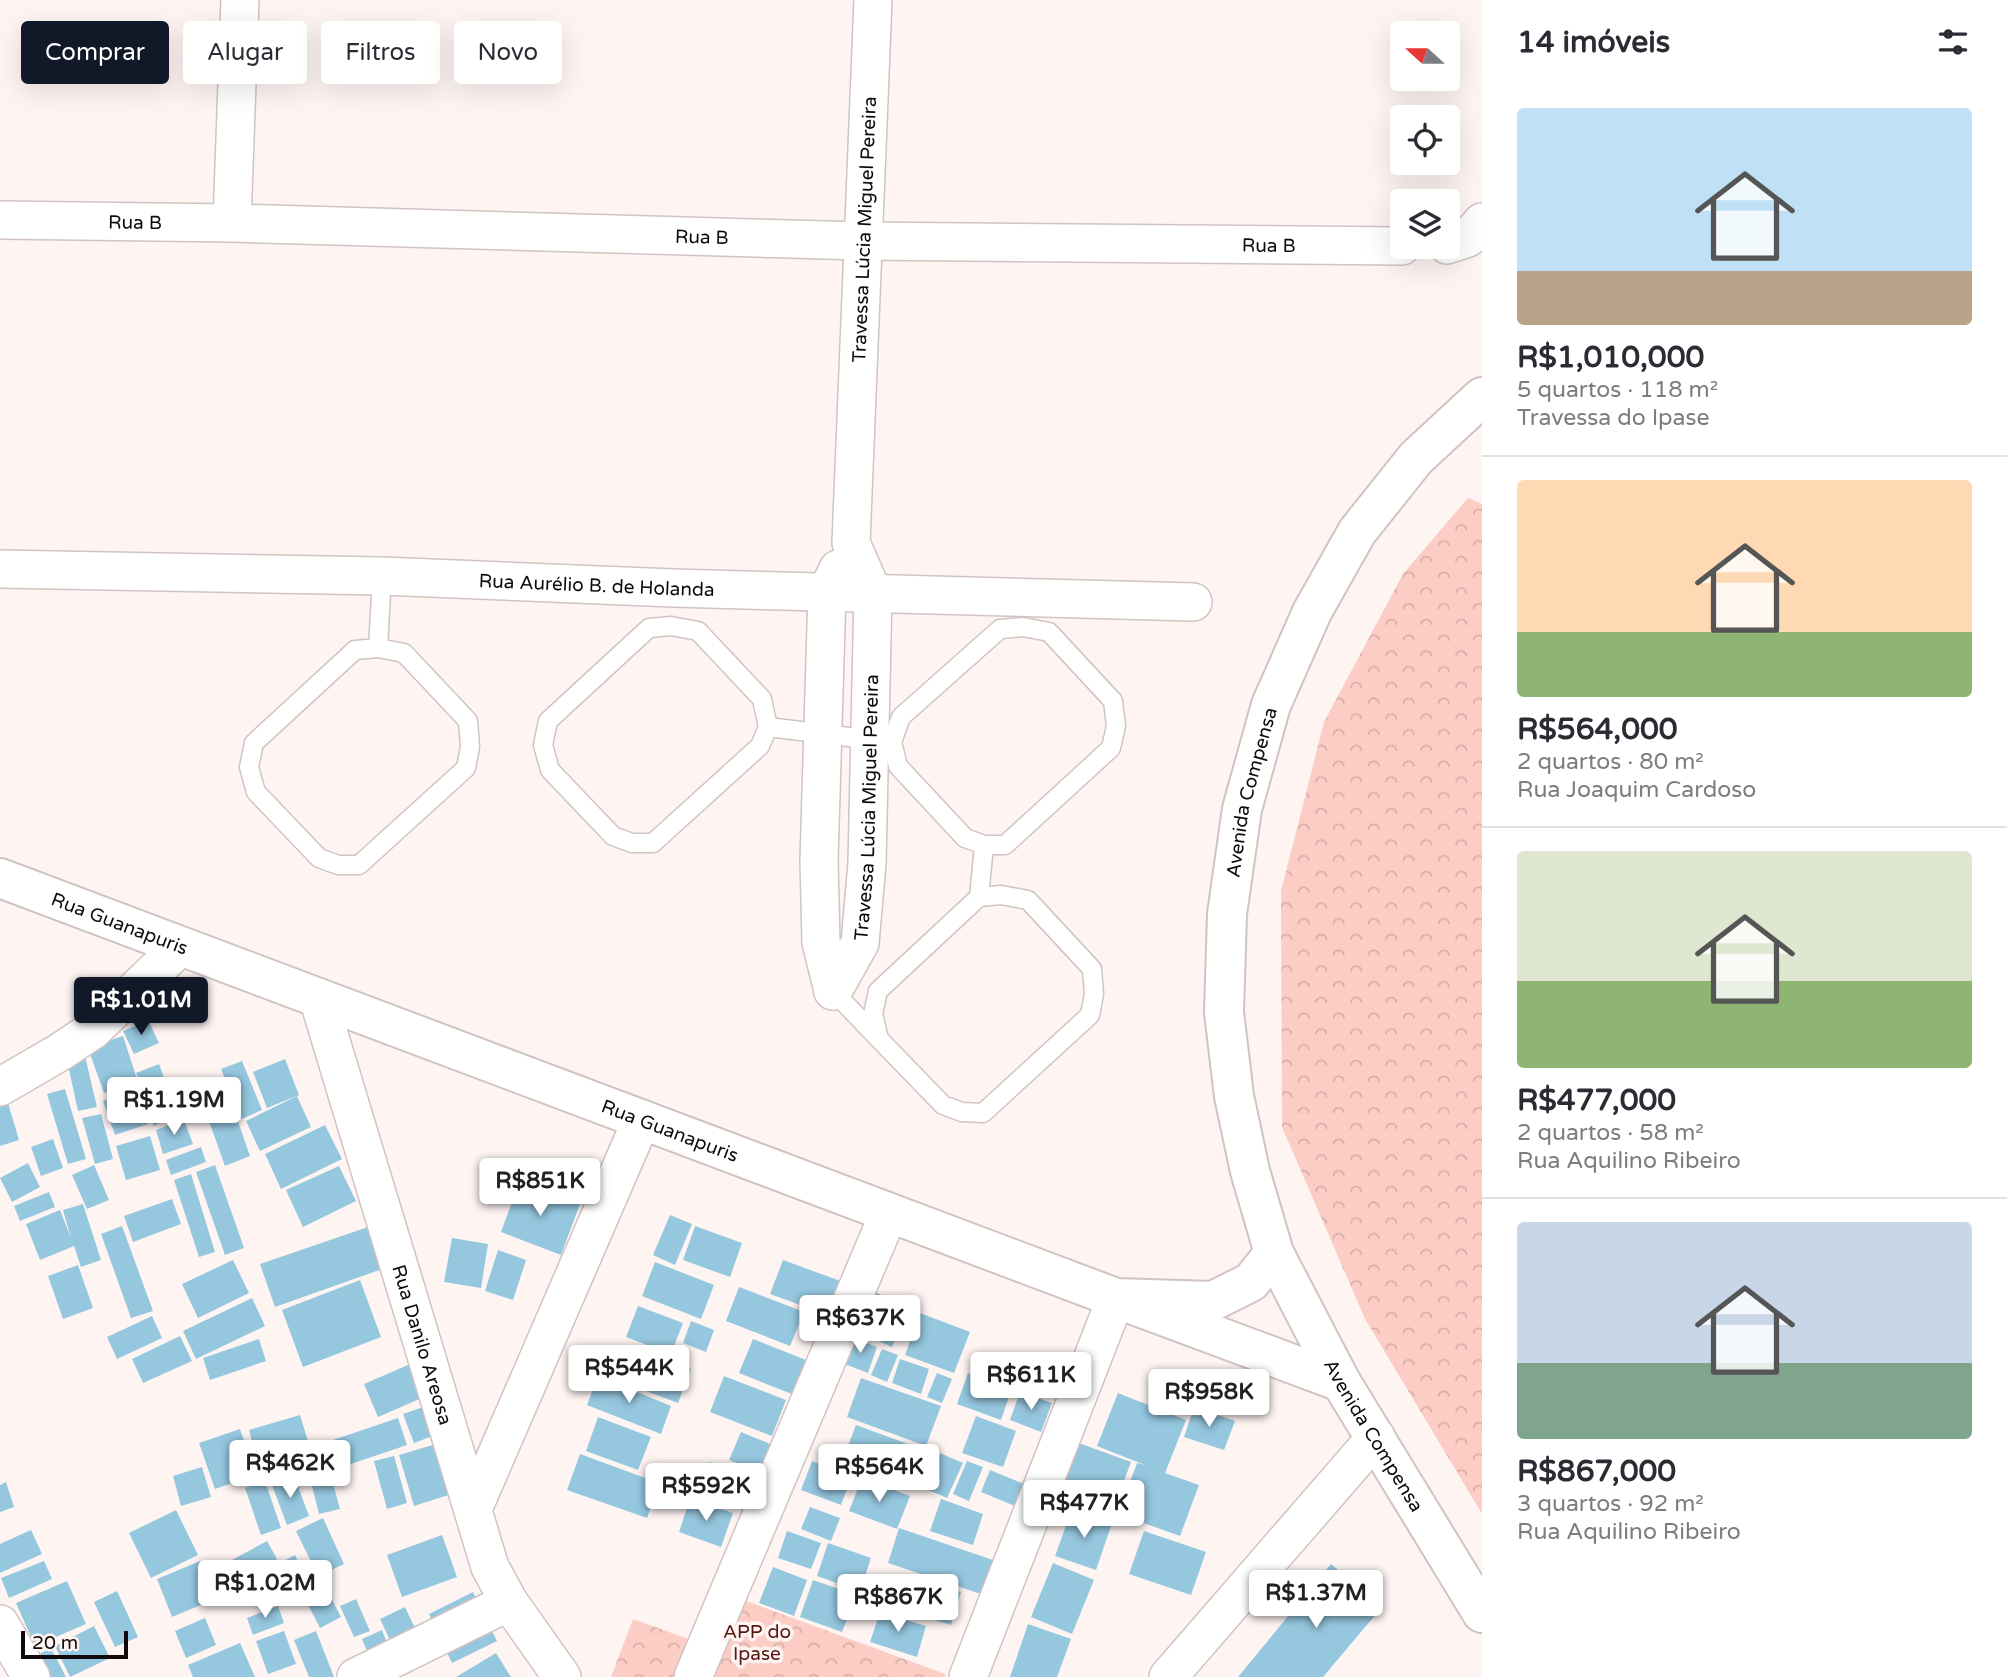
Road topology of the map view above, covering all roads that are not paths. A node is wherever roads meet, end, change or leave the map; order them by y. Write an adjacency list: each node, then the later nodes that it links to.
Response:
1 (240, 0): 4 (street)
2 (873, 0): 5 (street, Travessa Lúcia Miguel Pereira)
3 (0, 220): 4 (street, Rua B)
4 (232, 223): 5 (street, Rua B)
5 (862, 241): 6 (street, Rua B); 8 (street, Travessa Lúcia Miguel Pereira)
6 (1390, 246)
7 (1482, 397): 30 (main road, Avenida Compensa)
8 (851, 543): 11 (street, Travessa Lúcia Miguel Pereira); 12 (street, Travessa Lúcia Miguel Pereira)
9 (0, 569): 10 (street, Rua Aurélio B. de Holanda)
10 (382, 576): 14 (street, Rua Aurélio B. de Holanda); 16 (lane)
11 (827, 592): 12 (street, Rua Aurélio B. de Holanda); 14 (street, Rua Aurélio B. de Holanda); 18 (street, Travessa Lúcia Miguel Pereira)
12 (873, 593): 15 (street, Rua Aurélio B. de Holanda); 19 (street, Travessa Lúcia Miguel Pereira)
13 (1193, 602): 15 (street, Rua Aurélio B. de Holanda)
14 (672, 607): 17 (lane); 17 (lane)
15 (1024, 613): 19 (lane); 20 (lane)
16 (378, 648): 16 (lane)
17 (768, 727): 18 (lane)
18 (822, 734): 19 (lane); 24 (street, Travessa Lúcia Miguel Pereira)
19 (881, 741): 20 (lane); 24 (street, Travessa Lúcia Miguel Pereira)
20 (984, 845): 22 (lane)
21 (0, 877): 23 (main road, Rua Guanapuris)
22 (979, 897): 26 (lane); 26 (lane)
23 (181, 946): 25 (main road, Rua Guanapuris); 27 (street)
24 (833, 991): 26 (lane)
25 (318, 998): 28 (main road, Rua Guanapuris); 34 (street, Rua Danilo Areosa)
26 (880, 1039)
27 (0, 1087)
28 (642, 1119): 29 (main road, Rua Guanapuris); 34 (street)
29 (889, 1213): 31 (main road, Rua Guanapuris); 41 (street)
30 (1274, 1254): 31 (main road); 32 (main road, Avenida Compensa)
31 (1116, 1298): 32 (main road, Rua Guanapuris); 42 (street)
32 (1341, 1382): 33 (main road, Avenida Compensa)
33 (1376, 1437): 36 (main road, Avenida Compensa); 43 (street)
34 (473, 1509): 35 (street, Rua Danilo Areosa)
35 (509, 1602): 39 (street); 40 (street, Rua Danilo Areosa)
36 (1482, 1613)
37 (0, 1624): 38 (street)
38 (31, 1677)
39 (356, 1677)
40 (562, 1677)
41 (693, 1677)
42 (968, 1677)
43 (1168, 1677)

